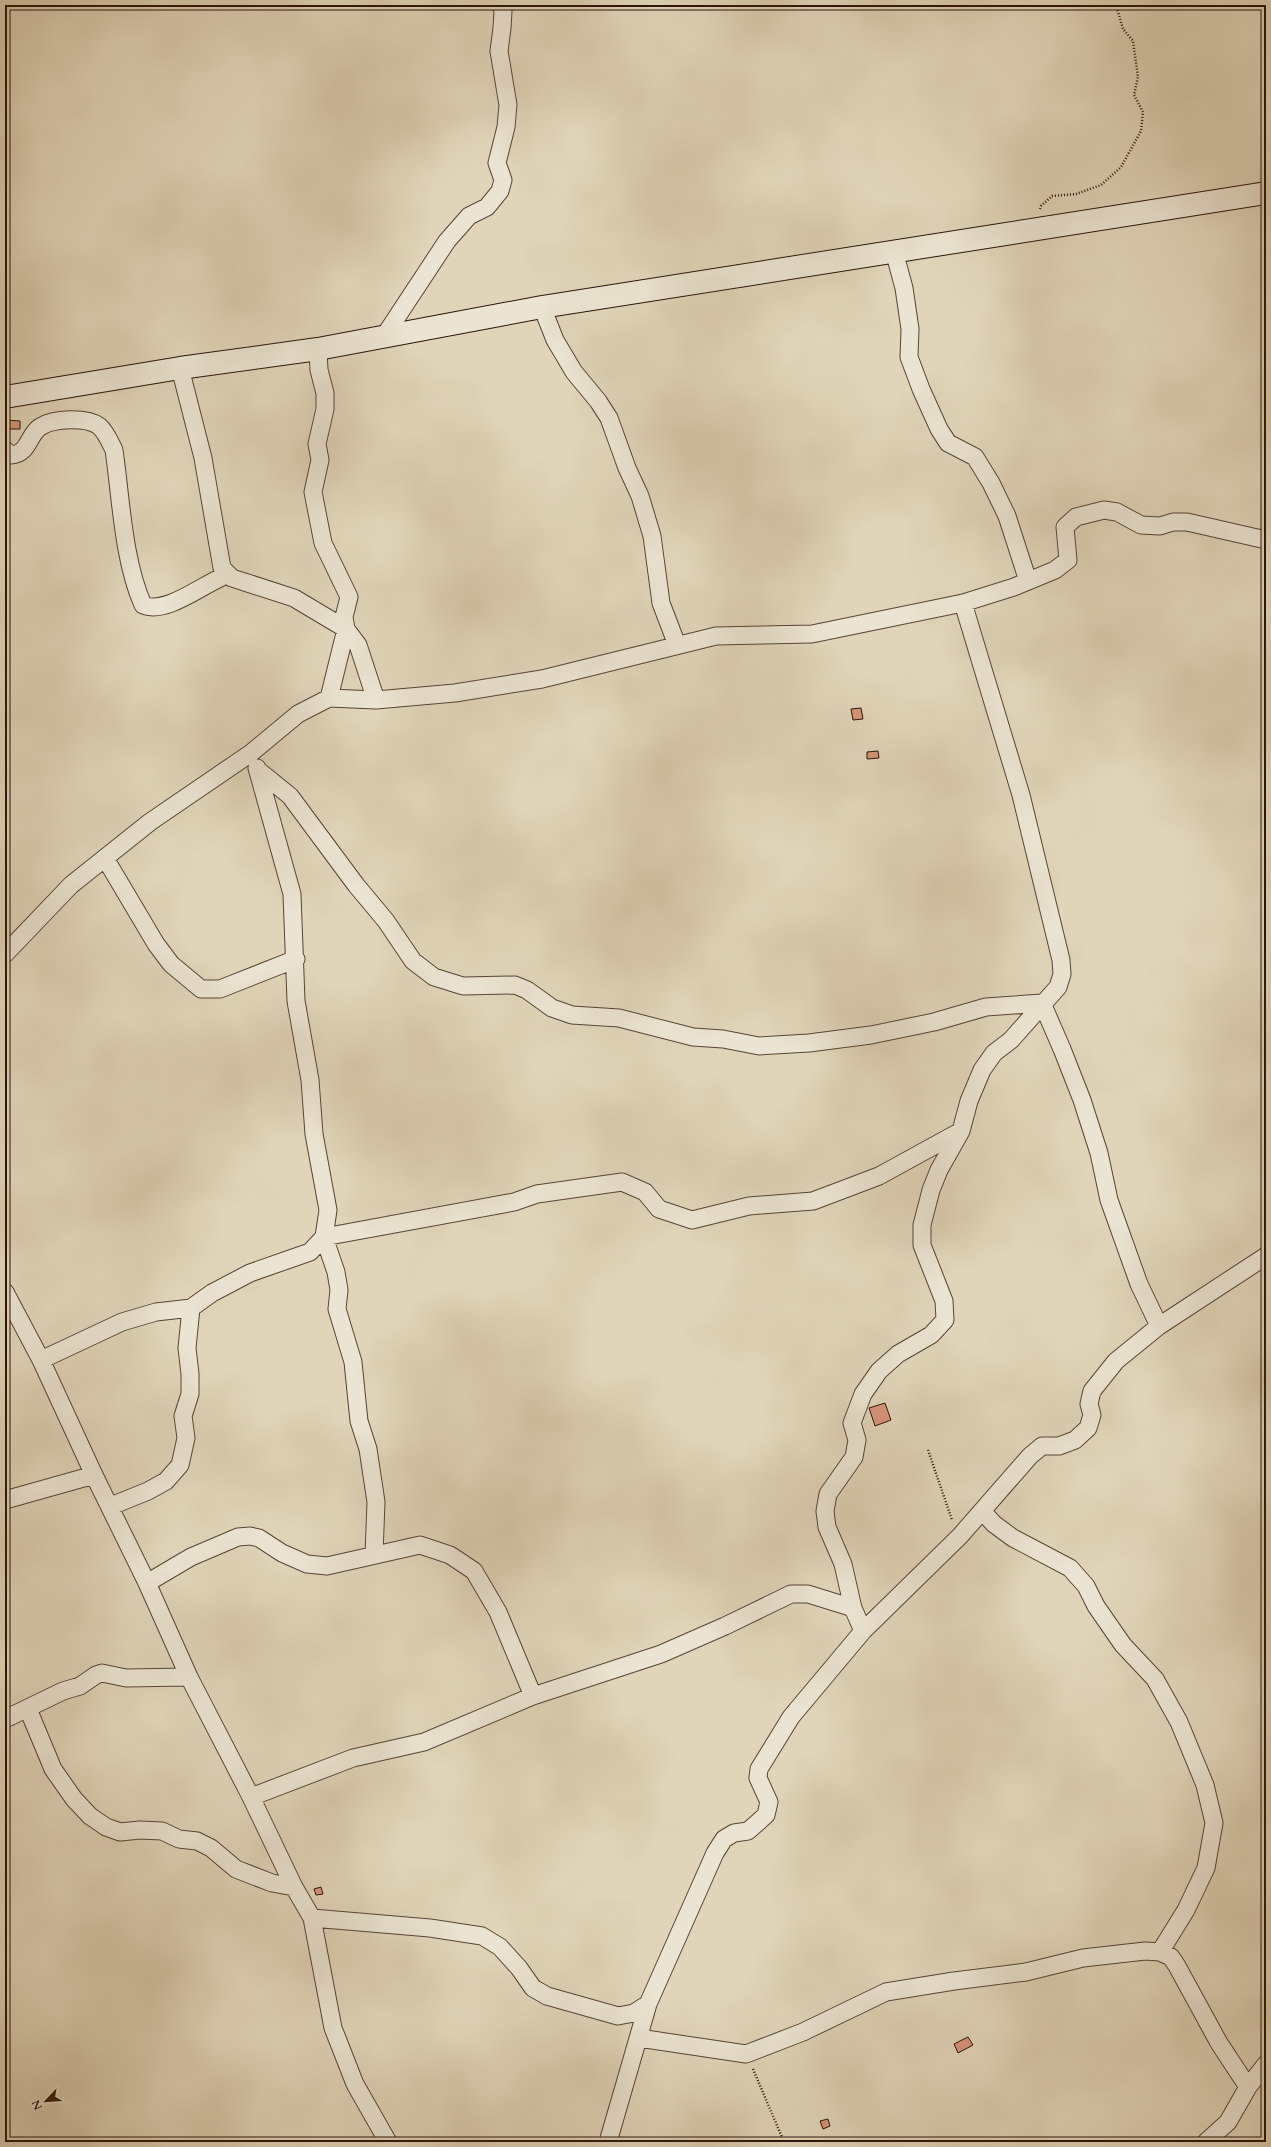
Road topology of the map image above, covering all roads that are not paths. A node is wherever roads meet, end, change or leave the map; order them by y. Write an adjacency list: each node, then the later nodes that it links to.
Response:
1 (501, 5): 5 (street)
2 (1266, 193): 3 (main road)
3 (894, 251): 4 (main road); 12 (street)
4 (542, 307): 5 (main road); 15 (street)
5 (385, 336): 6 (main road)
6 (318, 349): 7 (main road); 14 (street)
7 (180, 368): 8 (main road); 11 (street)
8 (5, 397)
9 (5, 450): 11 (street)
10 (1266, 540): 12 (street)
11 (227, 575): 14 (street)
12 (1028, 581): 13 (street)
13 (963, 603): 15 (street); 23 (street)
14 (346, 629): 16 (street); 17 (street)
15 (677, 645): 17 (street)
16 (329, 698): 17 (street); 18 (street)
17 (376, 700)
18 (251, 753): 19 (street); 20 (street)
19 (258, 770): 22 (street); 23 (street)
20 (105, 858): 21 (street); 22 (street)
21 (5, 954)
22 (296, 959): 25 (street)
23 (1042, 1003): 24 (street); 29 (street)
24 (961, 1131): 25 (street); 37 (street)
25 (324, 1237): 28 (street); 35 (street)
26 (1266, 1256): 29 (street)
27 (5, 1292): 30 (street)
28 (191, 1308): 30 (street); 33 (street)
29 (1159, 1326): 34 (street)
30 (41, 1360): 31 (street)
31 (94, 1475): 32 (street); 33 (street)
32 (5, 1500)
33 (111, 1506): 36 (street)
34 (983, 1512): 38 (street); 46 (street)
35 (374, 1555): 36 (street); 40 (street)
36 (147, 1583): 39 (street)
37 (853, 1608): 38 (street); 40 (street)
38 (863, 1631): 47 (street)
39 (189, 1678): 41 (street); 43 (street)
40 (533, 1696): 43 (street)
41 (28, 1709): 42 (street); 44 (street)
42 (5, 1719)
43 (251, 1797): 44 (street)
44 (294, 1887): 45 (street)
45 (312, 1918): 47 (street); 51 (street)
46 (1160, 1952): 48 (street); 50 (street)
47 (648, 2004): 48 (street)
48 (639, 2038): 52 (street)
49 (1266, 2064): 50 (street)
50 (1248, 2087): 53 (street)
51 (388, 2142)
52 (608, 2142)
53 (1206, 2142)

